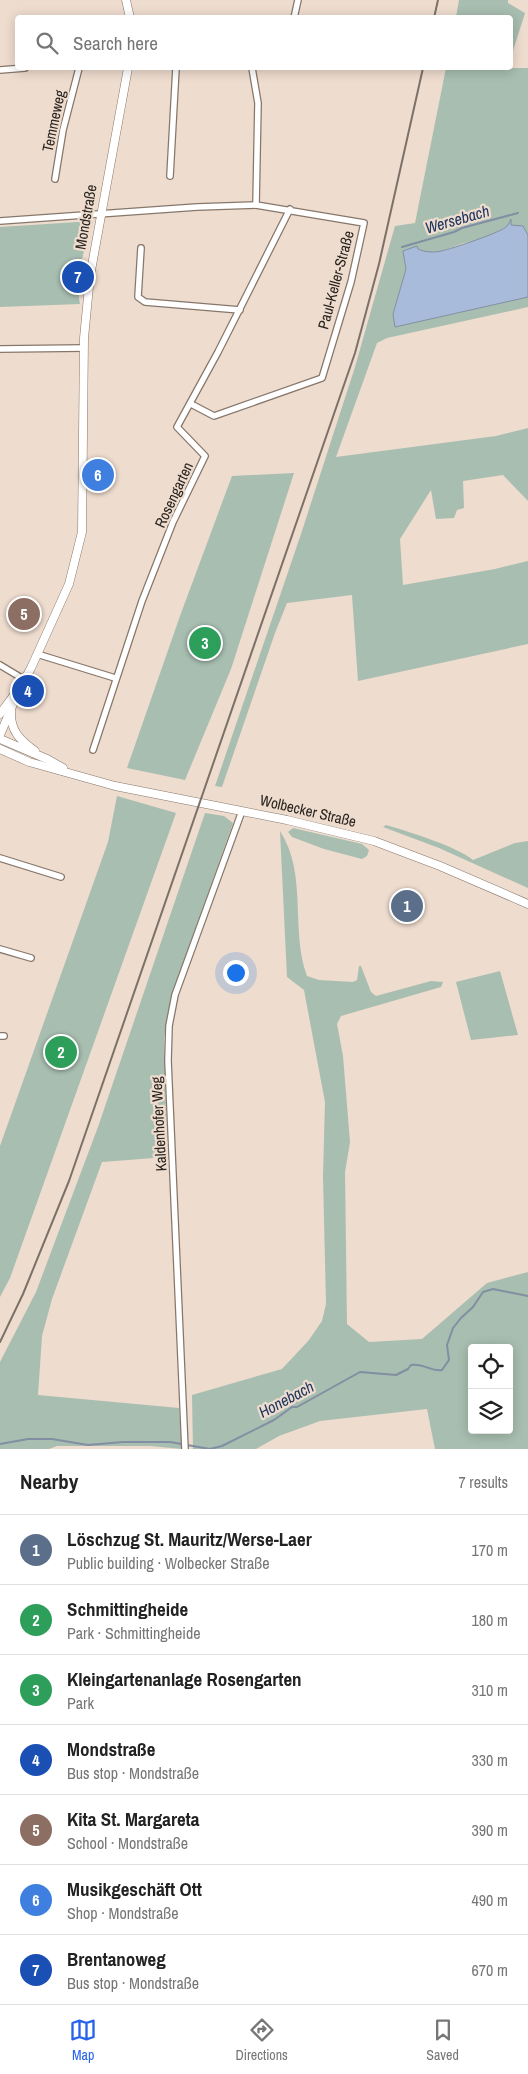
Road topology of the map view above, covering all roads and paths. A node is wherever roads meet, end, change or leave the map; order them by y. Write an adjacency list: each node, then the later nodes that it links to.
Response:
1 (126, 0): 3 (street)
2 (298, 0): 4 (street)
3 (129, 15)
4 (295, 15)
5 (15, 69): 6 (street)
6 (0, 70)
7 (78, 70): 12 (street, Temmeweg)
8 (128, 70): 15 (street, Mondstraße)
9 (176, 70): 11 (street)
10 (252, 70): 13 (street)
11 (170, 176)
12 (55, 179)
13 (256, 205): 14 (street, Paul-Keller-Straße); 15 (street, Paul-Keller-Straße)
14 (290, 210): 18 (street, Rosengarten); 21 (street, Paul-Keller-Straße)
15 (101, 214): 16 (street, Paul-Keller-Straße); 19 (street, Mondstraße)
16 (0, 221)
17 (141, 248): 18 (street)
18 (240, 310): 21 (street, Rosengarten)
19 (84, 348): 20 (street); 22 (street, Mondstraße)
20 (0, 349)
21 (191, 404): 24 (street, Rosengarten)
22 (37, 654): 24 (street); 25 (street, Mondstraße)
23 (0, 665): 25 (street)
24 (115, 678): 32 (street, Rosengarten)
25 (25, 680): 26 (street, Mondstraße)
26 (19, 690): 27 (street, Mondstraße); 28 (street, Mondstraße)
27 (12, 709): 29 (street, Mondstraße); 33 (street)
28 (0, 714)
29 (0, 734)
30 (0, 739): 33 (street, Wolbecker Straße)
31 (0, 749): 34 (street, Wolbecker Straße)
32 (92, 750)
33 (47, 759): 34 (street, Wolbecker Straße)
34 (74, 774): 35 (street, Wolbecker Straße)
35 (242, 811): 38 (street, Wolbecker Straße); 41 (street, Kaldenhofer Weg)
36 (0, 858): 37 (street)
37 (61, 877)
38 (528, 904)
39 (0, 949): 40 (street)
40 (31, 958)
41 (185, 1449)

